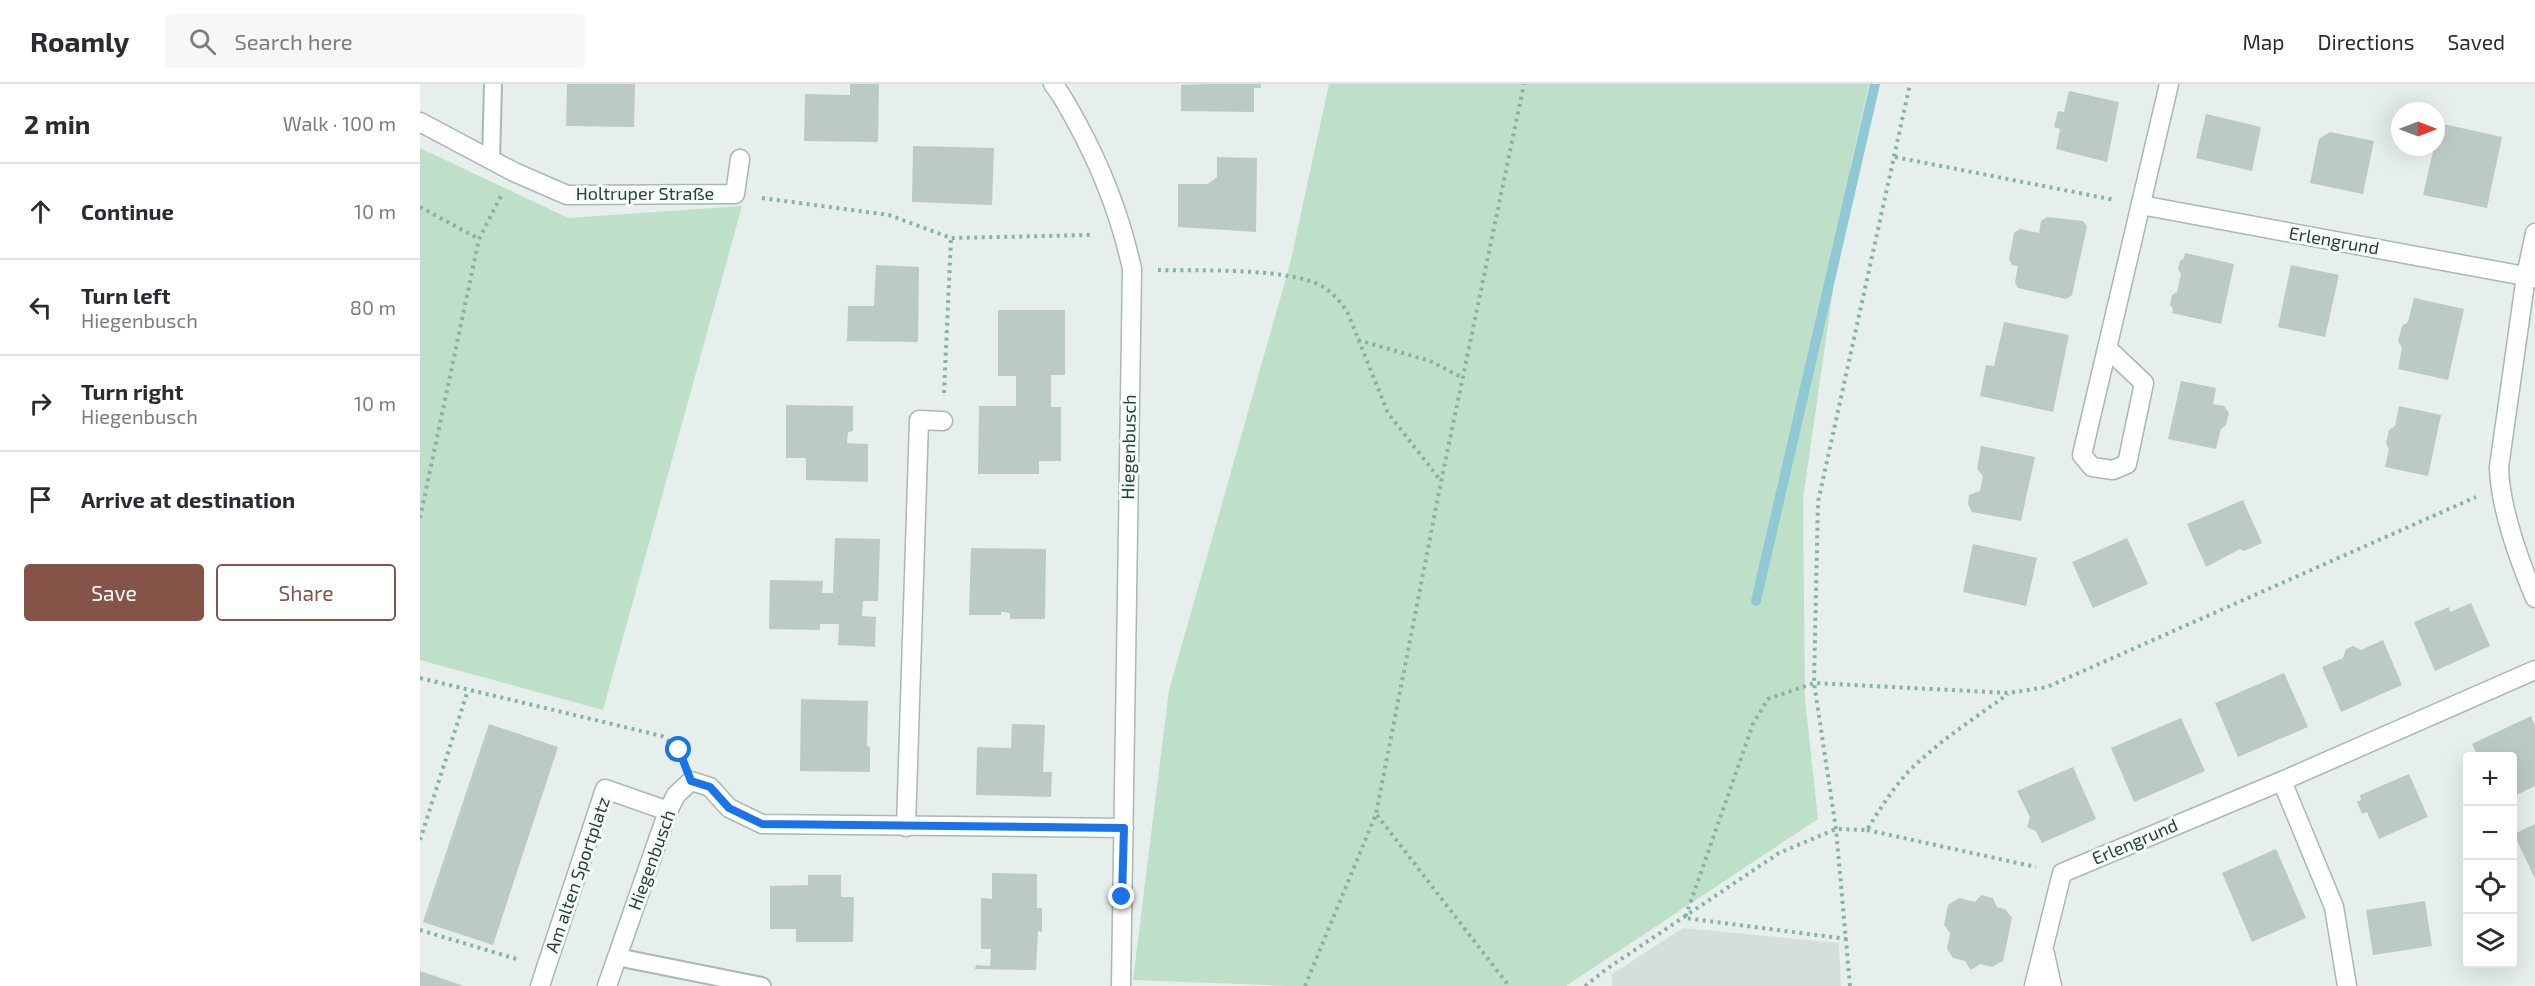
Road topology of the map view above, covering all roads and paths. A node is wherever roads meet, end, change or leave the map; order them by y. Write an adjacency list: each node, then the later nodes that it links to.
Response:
1 (493, 84): 9 (lane)
2 (1053, 84): 38 (street, Hiegenbusch)
3 (1524, 84): 22 (path)
4 (1910, 84): 7 (path)
5 (2169, 84): 12 (street)
6 (420, 122): 9 (street, Holtruper Straße)
7 (1895, 157): 12 (path); 30 (path)
8 (740, 159): 11 (street, Holtruper Straße)
9 (491, 160): 10 (street, Holtruper Straße)
10 (514, 172): 11 (street, Holtruper Straße); 17 (path)
11 (735, 194): 16 (path)
12 (2141, 205): 19 (street, Erlengrund); 21 (street)
13 (420, 207): 17 (path)
14 (2535, 233): 19 (street)
15 (1092, 235): 16 (path)
16 (951, 238): 23 (path)
17 (479, 239): 26 (path)
18 (1154, 270): 20 (path)
19 (2531, 277): 25 (street)
20 (1358, 340): 22 (path); 24 (path)
21 (2107, 348): 21 (street)
22 (1463, 378): 24 (path)
23 (943, 421): 37 (street)
24 (1442, 482): 36 (path)
25 (2499, 487): 27 (street); 32 (path)
26 (420, 518)
27 (2535, 598)
28 (2535, 670): 34 (street, Erlengrund)
29 (420, 678): 31 (path)
30 (1814, 682): 32 (path); 39 (path); 43 (path)
31 (468, 690): 33 (path); 41 (path)
32 (2009, 693): 40 (path)
33 (691, 781): 35 (street, Hiegenbusch); 37 (street)
34 (2282, 781): 42 (street, Erlengrund); 59 (street)
35 (668, 812): 47 (street, Hiegenbusch); 48 (street, Am alten Sportplatz)
36 (1376, 814): 53 (path); 54 (path)
37 (906, 827): 38 (street)
38 (1124, 828): 52 (street, Hiegenbusch)
39 (1836, 829): 40 (path); 43 (path); 45 (path)
40 (1867, 830): 42 (path)
41 (420, 840)
42 (2062, 873): 46 (street)
43 (1685, 918): 45 (path); 55 (path)
44 (420, 930): 48 (path)
45 (1847, 939): 56 (path)
46 (2044, 949): 57 (street); 58 (street)
47 (617, 957): 50 (street, Hiegenbusch); 51 (lane)
48 (546, 968): 49 (street, Am alten Sportplatz)
49 (540, 986)
50 (607, 986)
51 (762, 986)
52 (1121, 986)
53 (1305, 986)
54 (1509, 986)
55 (1585, 986)
56 (1850, 986)
57 (2034, 986)
58 (2052, 986)
59 (2347, 986)

